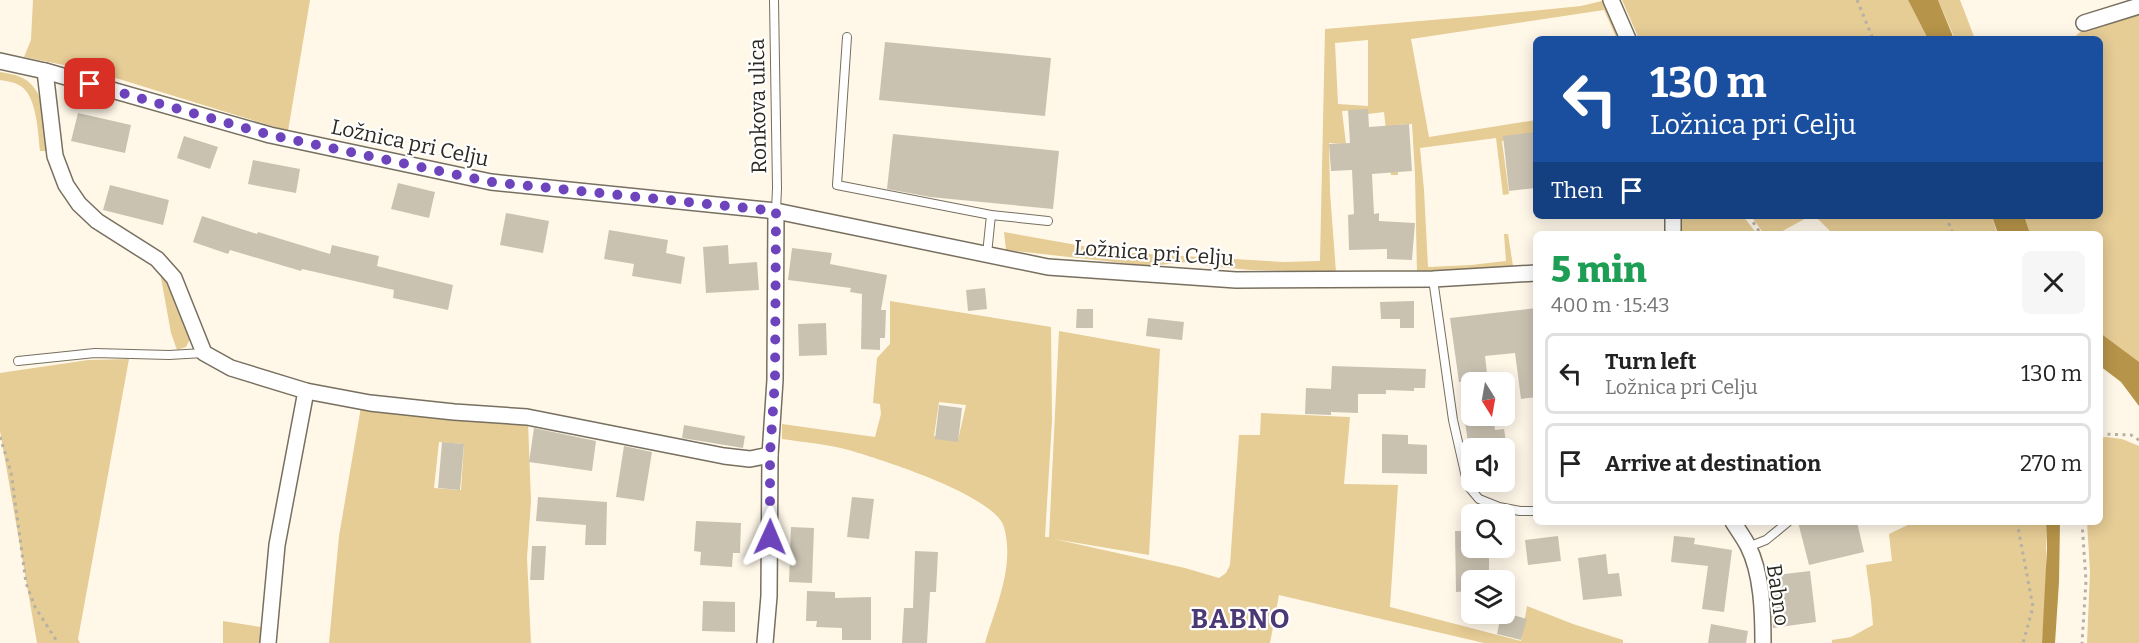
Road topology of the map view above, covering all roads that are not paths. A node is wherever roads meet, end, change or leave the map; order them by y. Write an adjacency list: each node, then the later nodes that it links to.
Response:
1 (774, 0): 9 (lane, Ronkova ulica)
2 (1611, 0): 5 (street)
3 (2139, 6): 4 (street)
4 (2084, 23)
5 (1627, 36)
6 (847, 37): 10 (lane)
7 (0, 61): 8 (street, Ložnica pri Celju)
8 (45, 71): 9 (street, Ložnica pri Celju); 15 (street)
9 (776, 211): 12 (street, Ložnica pri Celju); 18 (street)
10 (991, 215): 11 (lane); 12 (lane)
11 (1048, 221)
12 (987, 254): 14 (street, Ložnica pri Celju)
13 (1533, 273): 14 (street, Ložnica pri Celju)
14 (1433, 279): 19 (lane)
15 (204, 352): 16 (lane); 17 (street)
16 (18, 362)
17 (306, 391): 18 (street); 23 (street)
18 (770, 454): 24 (street)
19 (1533, 510)
20 (1735, 525): 22 (street, Babno)
21 (1784, 525): 22 (lane)
22 (1748, 547): 25 (street, Babno)
23 (268, 643)
24 (765, 643)
25 (1763, 643)

